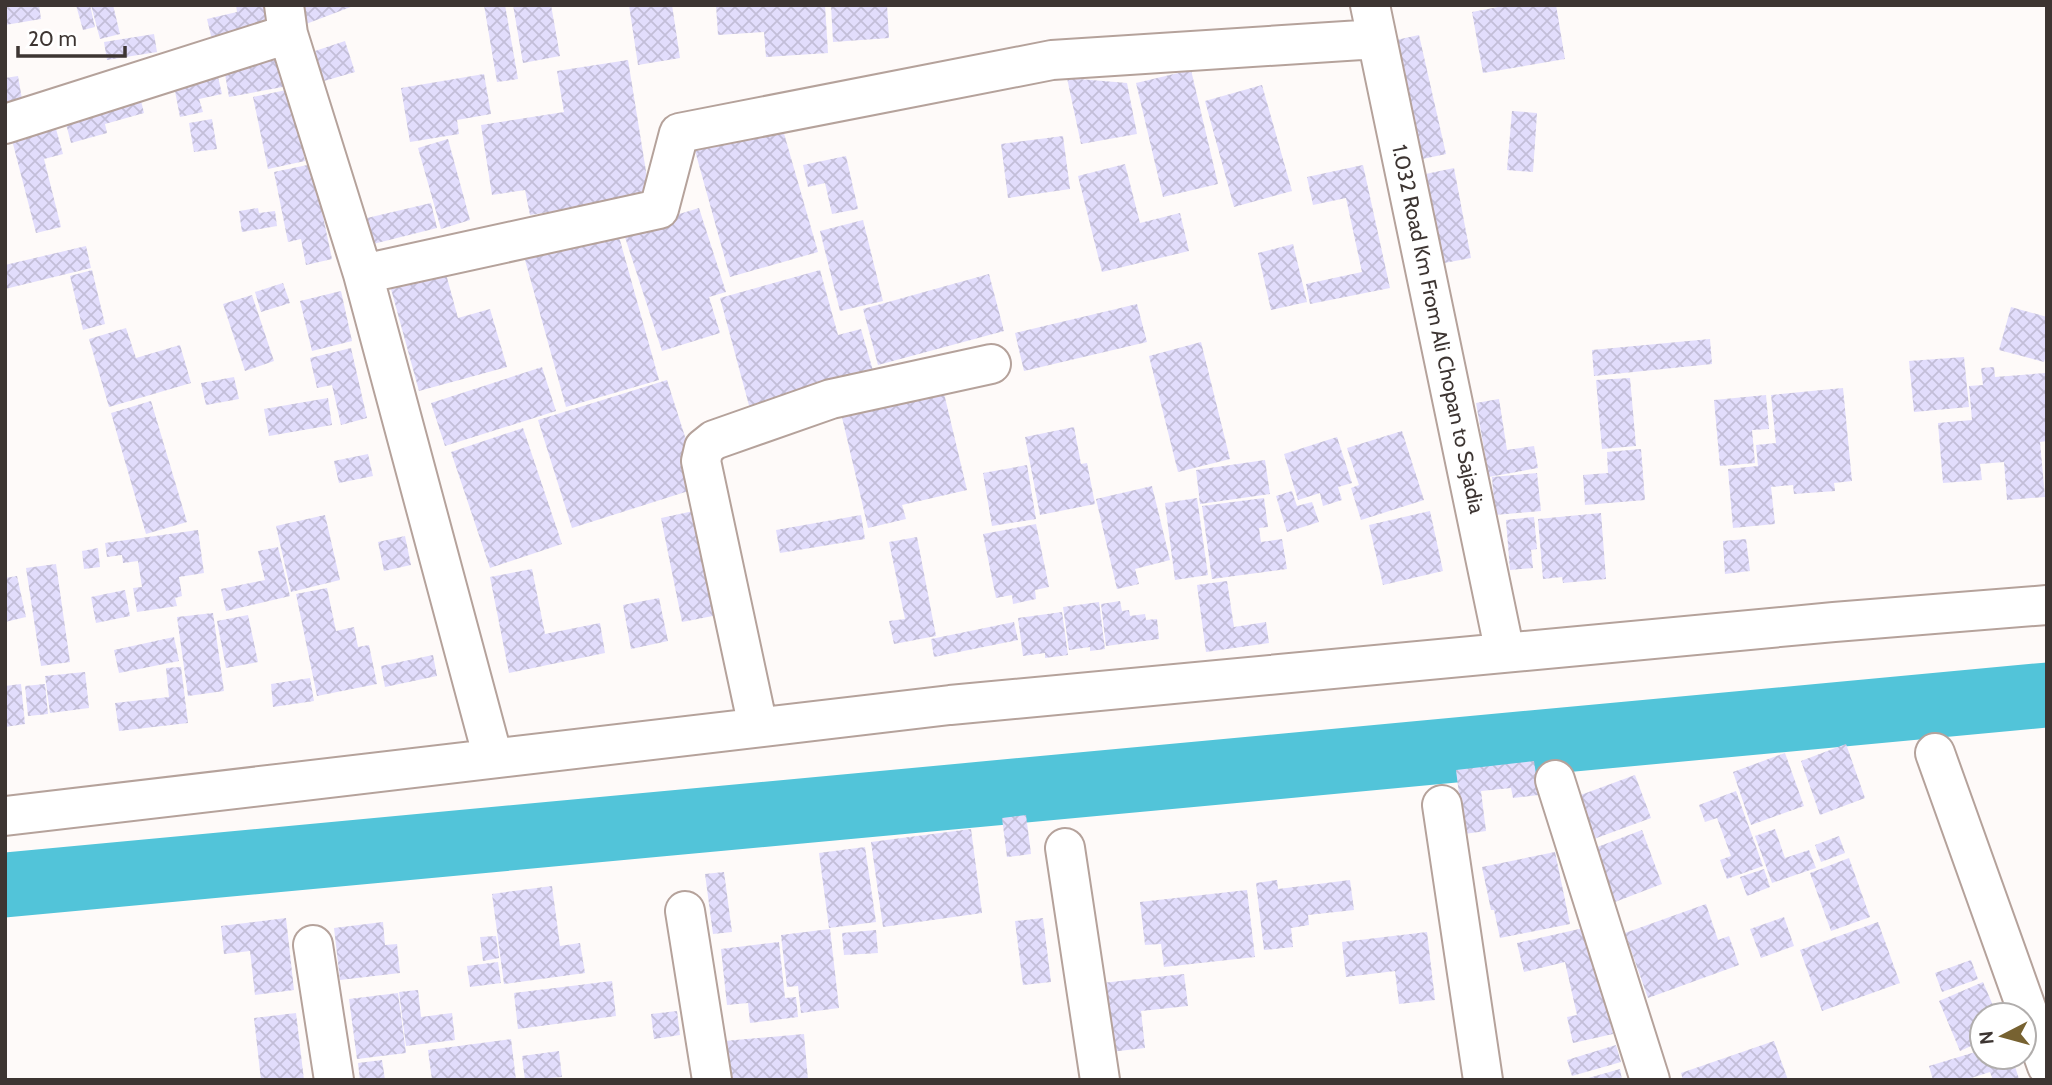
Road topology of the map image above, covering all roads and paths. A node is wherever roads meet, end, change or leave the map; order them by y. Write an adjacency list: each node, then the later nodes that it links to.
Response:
1 (286, 20): 3 (street); 4 (street)
2 (1374, 22): 4 (street); 7 (street, 1.032 Road Km From Ali Chopan to Sajadia)
3 (5, 124)
4 (363, 274): 10 (street)
5 (990, 365): 8 (street)
6 (2047, 606): 7 (street)
7 (1505, 653): 8 (street)
8 (758, 727): 10 (street)
9 (1935, 753): 17 (street)
10 (493, 758): 13 (street)
11 (1555, 780): 22 (street)
12 (1441, 805): 21 (street)
13 (5, 816)
14 (1065, 848): 20 (street)
15 (685, 911): 19 (street)
16 (313, 945): 18 (street)
17 (2047, 1066)
18 (334, 1080)
19 (712, 1080)
20 (1100, 1080)
21 (1483, 1080)
22 (1650, 1080)

